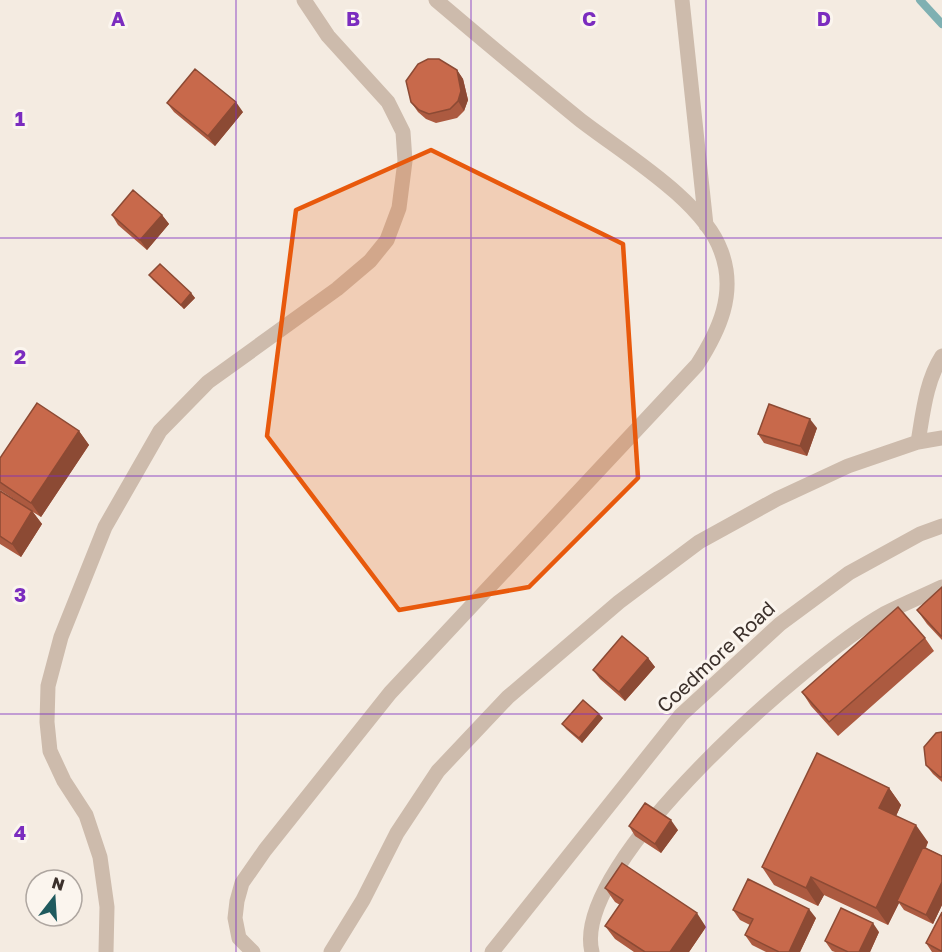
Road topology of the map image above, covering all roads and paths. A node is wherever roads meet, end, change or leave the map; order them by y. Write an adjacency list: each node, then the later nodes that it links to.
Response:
1 (304, 0): 10 (street)
2 (436, 0): 4 (street)
3 (682, 0): 4 (street)
4 (706, 225): 11 (street)
5 (942, 356): 7 (street)
6 (942, 438): 7 (street)
7 (918, 442): 12 (street)
8 (942, 526): 13 (street, Coedmore Road)
9 (942, 587): 14 (street)
10 (106, 952)
11 (252, 952)
12 (331, 952)
13 (492, 952)
14 (592, 952)

